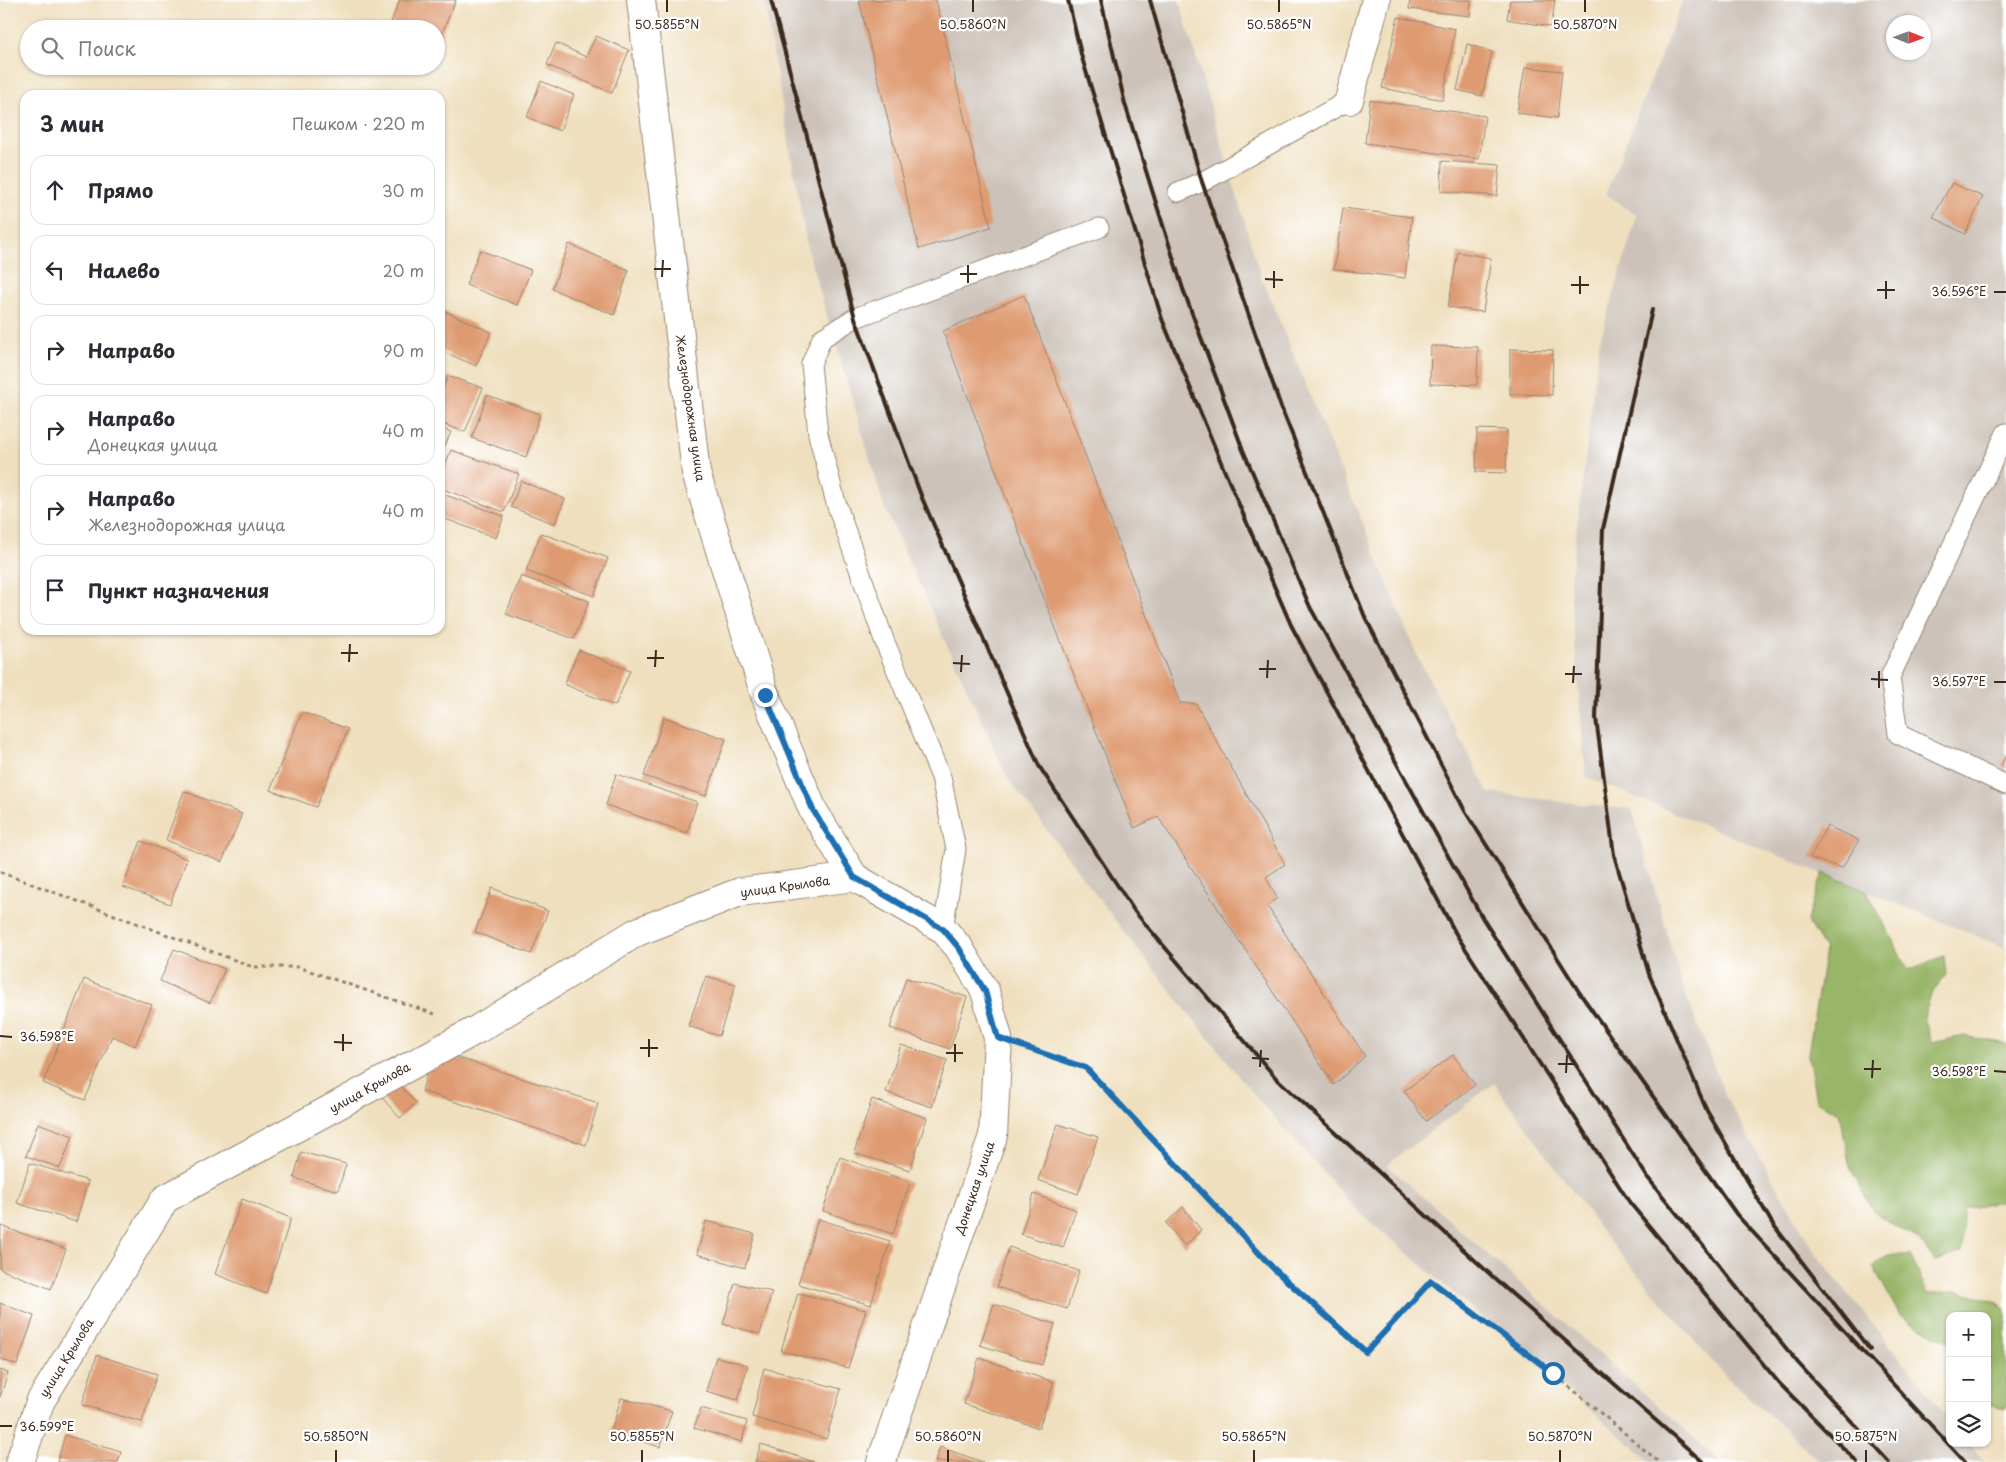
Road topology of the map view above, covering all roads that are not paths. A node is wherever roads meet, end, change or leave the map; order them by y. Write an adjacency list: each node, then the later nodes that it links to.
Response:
1 (641, 0): 8 (street, Железнодорожная улица)
2 (1376, 0): 3 (street)
3 (1349, 100): 4 (lane)
4 (1178, 192)
5 (1099, 228): 9 (lane)
6 (2006, 433): 7 (lane)
7 (2006, 785)
8 (854, 877): 9 (street, Донецкая улица); 10 (street, улица Крылова)
9 (943, 929): 11 (street, Донецкая улица)
10 (20, 1462)
11 (881, 1462)

